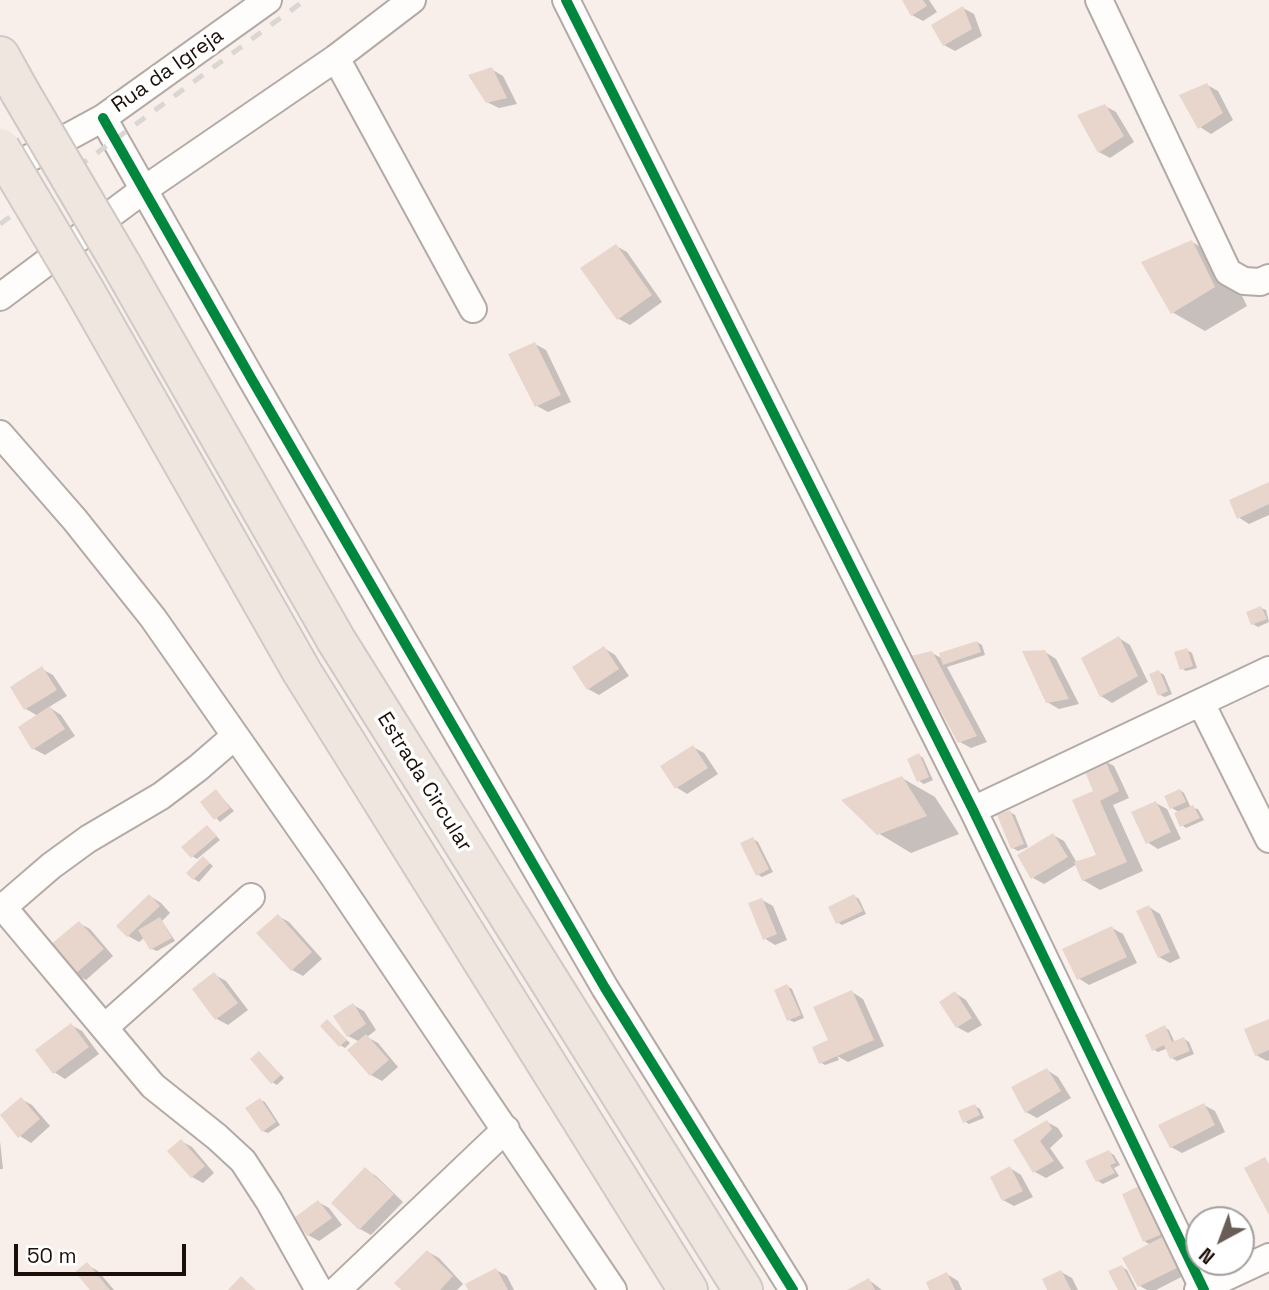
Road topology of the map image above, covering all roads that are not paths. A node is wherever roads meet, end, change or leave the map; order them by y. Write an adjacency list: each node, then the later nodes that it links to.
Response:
1 (268, 0): 7 (street, Rua da Igreja)
2 (412, 0): 6 (street)
3 (566, 0): 18 (street)
4 (1099, 0): 11 (street)
5 (0, 56): 30 (main road, Estrada Circular, bridge)
6 (336, 58): 10 (street); 13 (street)
7 (103, 118): 9 (street, Rua da Igreja); 10 (street)
8 (0, 148): 29 (main road, bridge)
9 (0, 174)
10 (142, 191): 12 (street); 31 (street)
11 (1269, 278)
12 (0, 297)
13 (473, 309)
14 (0, 435): 17 (street)
15 (1269, 670): 16 (street)
16 (1201, 703): 18 (street); 19 (street)
17 (235, 736): 21 (street); 23 (street)
18 (973, 810): 25 (street)
19 (1269, 839)
20 (251, 897): 22 (street)
21 (1, 909): 22 (street)
22 (105, 1027): 26 (street)
23 (506, 1129): 27 (street); 28 (street)
24 (1269, 1257): 25 (street)
25 (1201, 1289)
26 (319, 1290)
27 (337, 1290)
28 (614, 1290)
29 (688, 1290)
30 (743, 1290)
31 (793, 1290)

